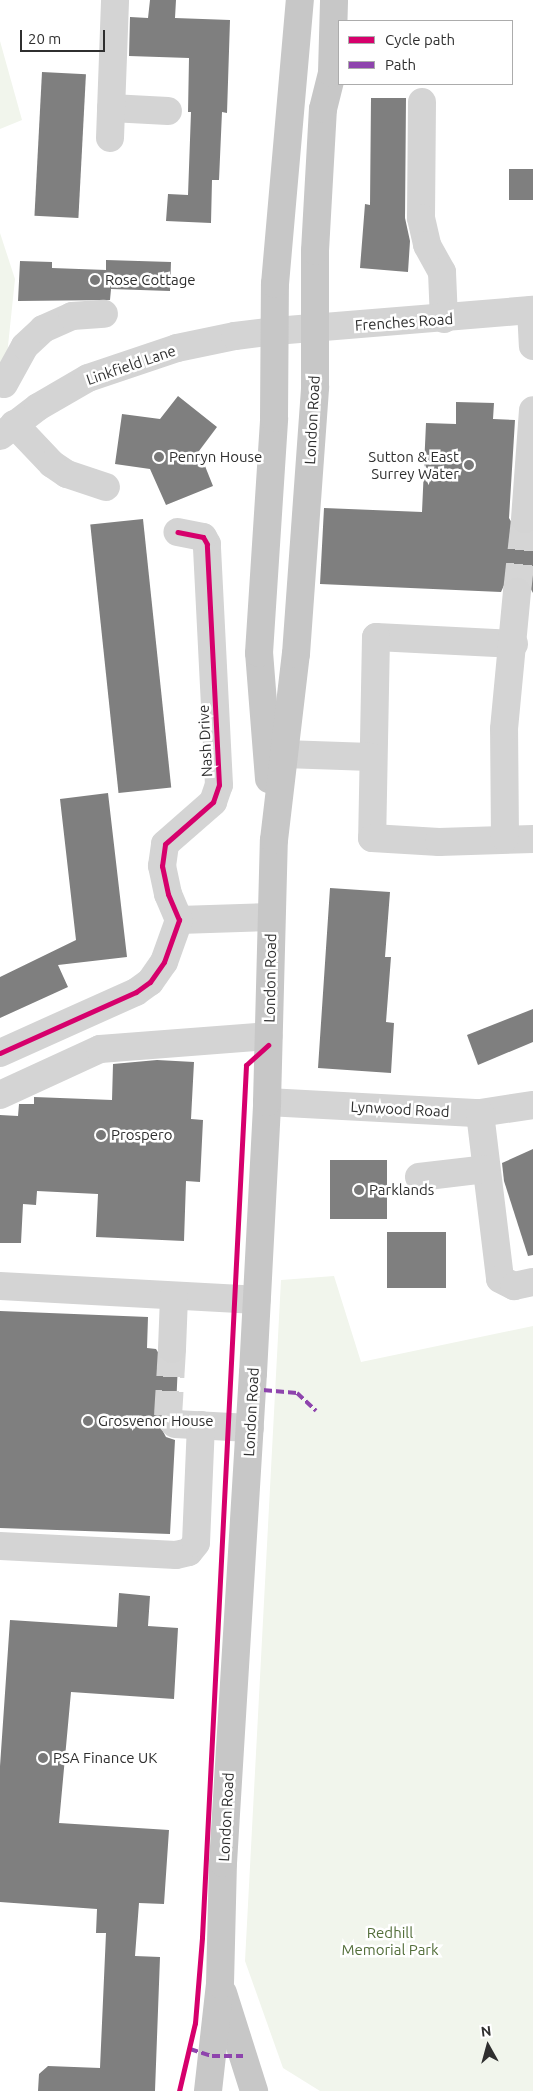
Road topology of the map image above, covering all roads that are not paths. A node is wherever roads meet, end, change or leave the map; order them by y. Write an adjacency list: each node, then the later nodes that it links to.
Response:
1 (116, 0): 5 (street)
2 (300, 0): 12 (main road, London Road)
3 (334, 0): 11 (main road, London Road)
4 (422, 102): 10 (street)
5 (111, 108): 6 (street); 7 (street)
6 (168, 111)
7 (110, 138)
8 (532, 310): 10 (street, Frenches Road); 13 (street)
9 (104, 314): 14 (street)
10 (444, 320): 11 (street, Frenches Road)
11 (315, 329): 12 (street, Frenches Road); 23 (main road, London Road)
12 (275, 331): 15 (street, Linkfield Lane); 27 (main road, London Road)
13 (533, 346)
14 (2, 382): 15 (street)
15 (38, 407): 17 (street, Linkfield Lane)
16 (533, 410): 19 (street)
17 (7, 430): 18 (street)
18 (106, 487)
19 (525, 519)
20 (177, 532): 29 (street, Nash Drive)
21 (517, 592): 22 (street)
22 (514, 644): 24 (street); 25 (street)
23 (284, 754): 24 (street); 27 (main road, London Road)
24 (371, 757): 25 (street)
25 (505, 838): 26 (street)
26 (533, 838)
27 (274, 840): 28 (main road, London Road)
28 (271, 917): 29 (street); 30 (main road, London Road)
29 (179, 920): 31 (street)
30 (268, 1036): 32 (street); 33 (main road, London Road)
31 (0, 1053)
32 (0, 1095)
33 (267, 1102): 35 (street, Lynwood Road); 41 (main road, London Road)
34 (533, 1105): 35 (street, Lynwood Road)
35 (480, 1112): 36 (street)
36 (486, 1169): 37 (street); 38 (street)
37 (419, 1177)
38 (533, 1282)
39 (0, 1286): 40 (street)
40 (174, 1296): 41 (street); 42 (street)
41 (257, 1300): 43 (main road, London Road)
42 (172, 1349)
43 (250, 1428): 44 (street); 45 (main road, London Road)
44 (0, 1546)
45 (220, 1984): 46 (main road, London Road); 47 (main road, London Road)
46 (208, 2091)
47 (254, 2091)

